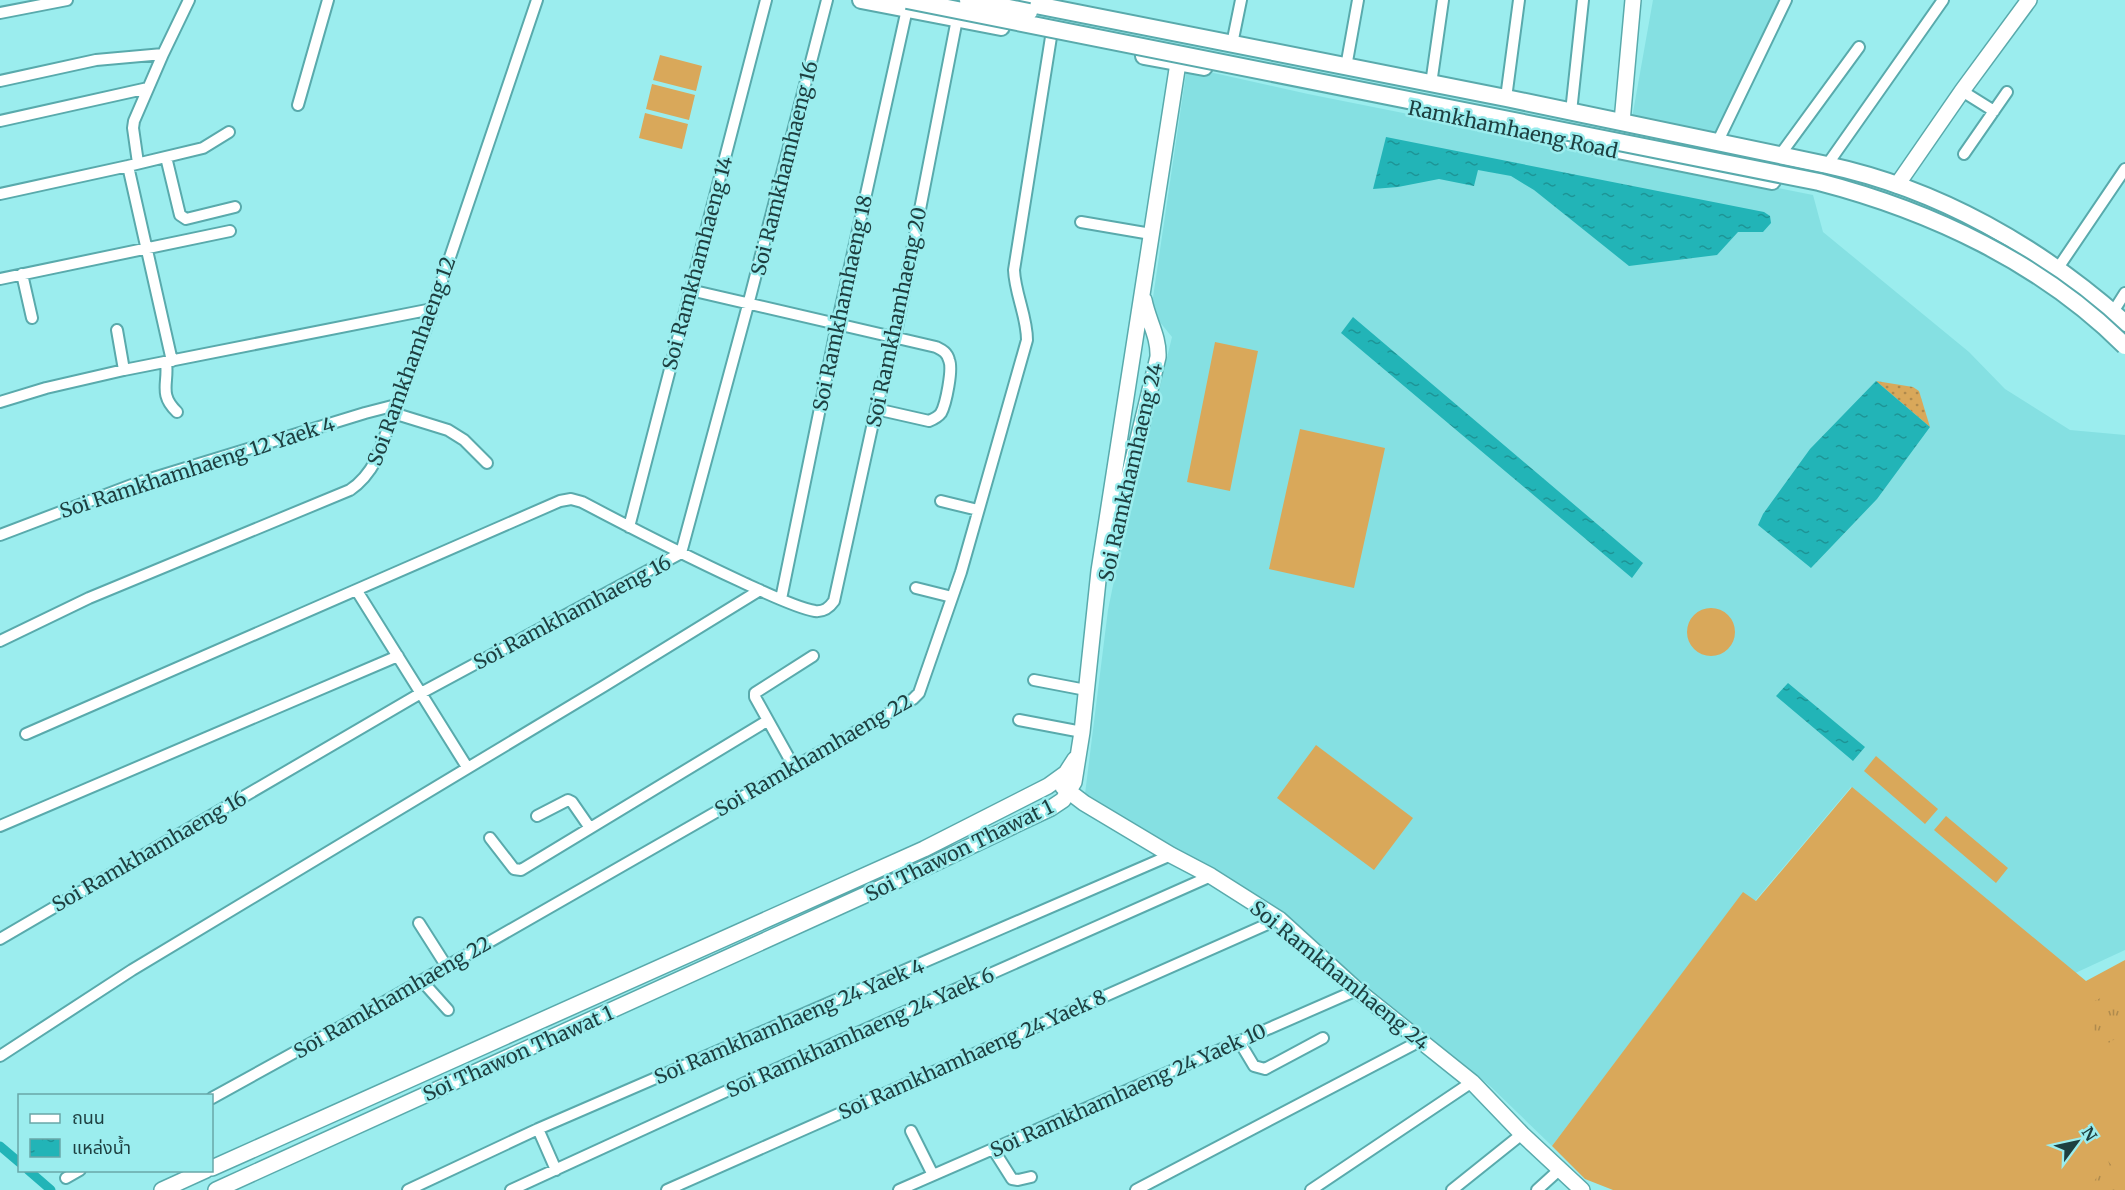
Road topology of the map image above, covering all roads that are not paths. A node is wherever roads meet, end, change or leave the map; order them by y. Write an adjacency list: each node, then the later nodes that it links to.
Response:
1 (67, 0): 23 (street)
2 (189, 0): 30 (street)
3 (328, 0): 39 (street)
4 (537, 0): 68 (street, Soi Ramkhamhaeng 12)
5 (766, 0): 64 (street, Soi Ramkhamhaeng 14)
6 (827, 0): 67 (street, Soi Ramkhamhaeng 16)
7 (861, 0): 21 (main road, Ramkhamhaeng Road)
8 (968, 0): 73 (main road, Ramkhamhaeng Road, bridge)
9 (988, 0): 25 (main road)
10 (1010, 0): 20 (main road, Ramkhamhaeng Road)
11 (1241, 0): 28 (street)
12 (1358, 0): 32 (street)
13 (1443, 0): 34 (street)
14 (1519, 0): 38 (street)
15 (1583, 0): 41 (street)
16 (1633, 0): 43 (main road)
17 (1786, 0): 45 (street)
18 (1944, 0): 51 (street)
19 (2029, 0): 36 (main road)
20 (1029, 2): 22 (main road, Ramkhamhaeng Road)
21 (907, 4): 24 (main road, Ramkhamhaeng Road); 71 (street, Soi Ramkhamhaeng 18); 75 (main road, Ramkhamhaeng Road, bridge)
22 (1060, 5): 26 (main road, Ramkhamhaeng Road)
23 (0, 13)
24 (957, 19): 25 (main road, Ramkhamhaeng Road); 74 (street, Soi Ramkhamhaeng 20)
25 (984, 24): 27 (main road, Ramkhamhaeng Road)
26 (1175, 33): 28 (main road, Ramkhamhaeng Road); 31 (main road)
27 (1051, 37): 31 (main road, Ramkhamhaeng Road); 87 (street, Soi Ramkhamhaeng 22)
28 (1232, 44): 32 (main road, Ramkhamhaeng Road)
29 (1859, 47): 48 (street)
30 (163, 54): 33 (street); 35 (street)
31 (1178, 63): 46 (main road, Ramkhamhaeng Road); 59 (main road, Soi Ramkhamhaeng 24)
32 (1346, 67): 34 (main road, Ramkhamhaeng Road)
33 (0, 81)
34 (1431, 84): 38 (main road, Ramkhamhaeng Road)
35 (148, 88): 42 (street); 50 (street)
36 (1962, 91): 40 (street); 53 (main road)
37 (2007, 92): 40 (street)
38 (1506, 98): 41 (main road, Ramkhamhaeng Road)
39 (298, 105)
40 (1994, 111): 47 (street)
41 (1571, 112): 43 (main road, Ramkhamhaeng Road)
42 (0, 121)
43 (1622, 122): 45 (main road, Ramkhamhaeng Road); 46 (main road)
44 (229, 132): 49 (street)
45 (1717, 143): 48 (main road, Ramkhamhaeng Road)
46 (1618, 150): 54 (main road, Ramkhamhaeng Road)
47 (1964, 154)
48 (1780, 155): 51 (main road, Ramkhamhaeng Road)
49 (166, 157): 50 (street); 56 (street)
50 (133, 165): 55 (street); 60 (street)
51 (1830, 166): 53 (main road, Ramkhamhaeng Road); 54 (main road)
52 (2125, 169): 61 (street)
53 (1898, 185): 61 (main road, Ramkhamhaeng Road)
54 (1828, 192): 76 (main road, Ramkhamhaeng Road)
55 (0, 194)
56 (235, 207)
57 (1081, 222): 59 (street)
58 (230, 231): 60 (street)
59 (1151, 234): 65 (main road, Soi Ramkhamhaeng 24)
60 (147, 248): 62 (street); 77 (street)
61 (2058, 268): 69 (main road, Ramkhamhaeng Road)
62 (22, 274): 63 (street); 70 (street)
63 (0, 279)
64 (690, 290): 67 (street); 88 (street, Soi Ramkhamhaeng 14)
65 (1143, 293): 79 (main road, Soi Ramkhamhaeng 24); 84 (main road, Soi Ramkhamhaeng 24)
66 (2125, 293): 69 (street)
67 (748, 305): 71 (street); 90 (street, Soi Ramkhamhaeng 16)
68 (432, 309): 77 (street); 81 (street, Soi Ramkhamhaeng 12)
69 (2119, 317)
70 (32, 318)
71 (837, 325): 74 (street); 95 (street, Soi Ramkhamhaeng 18)
72 (117, 330): 78 (street)
73 (2125, 333)
74 (895, 338): 82 (street, Soi Ramkhamhaeng 20); 82 (street)
75 (2125, 346)
76 (2125, 355)
77 (169, 362): 78 (street); 83 (street)
78 (124, 370): 80 (street)
79 (1151, 381): 84 (main road); 96 (main road, Soi Ramkhamhaeng 24)
80 (0, 402)
81 (395, 409): 85 (street); 89 (street, Soi Ramkhamhaeng 12 Yaek 4); 97 (street, Soi Ramkhamhaeng 12)
82 (876, 409): 95 (street, Soi Ramkhamhaeng 20)
83 (177, 412)
84 (1120, 437): 96 (main road, Soi Ramkhamhaeng 24)
85 (487, 463)
86 (941, 501): 87 (street)
87 (978, 510): 94 (street, Soi Ramkhamhaeng 22)
88 (629, 526): 90 (street); 93 (street)
89 (0, 535)
90 (681, 553): 92 (street); 102 (street, Soi Ramkhamhaeng 16)
91 (916, 588): 94 (street)
92 (759, 590): 95 (street); 108 (street)
93 (357, 591): 98 (street); 106 (street)
94 (952, 597): 109 (street, Soi Ramkhamhaeng 22)
95 (781, 599)
96 (1093, 617): 101 (main road, Soi Ramkhamhaeng 24)
97 (0, 641)
98 (398, 656): 102 (street); 115 (street)
99 (813, 656): 104 (street)
100 (1034, 681): 101 (street)
101 (1086, 690): 105 (main road, Soi Ramkhamhaeng 24)
102 (421, 693): 108 (street); 124 (street, Soi Ramkhamhaeng 16)
103 (1019, 720): 105 (street)
104 (767, 721): 109 (street); 116 (street)
105 (1082, 732): 107 (main road, Soi Ramkhamhaeng 24)
106 (26, 734)
107 (1078, 753): 110 (main road); 111 (main road, Soi Ramkhamhaeng 24); 112 (main road)
108 (467, 767): 134 (street)
109 (794, 767): 125 (street, Soi Ramkhamhaeng 22)
110 (1048, 786): 111 (main road, Soi Thawon Thawat 1); 118 (main road, Soi Thawon Thawat 1)
111 (1070, 791): 112 (main road, Soi Ramkhamhaeng 24); 113 (main road, Soi Thawon Thawat 1)
112 (1084, 802): 113 (main road); 119 (main road, Soi Ramkhamhaeng 24)
113 (1051, 808): 120 (main road, Soi Thawon Thawat 1)
114 (537, 816): 116 (street)
115 (0, 826)
116 (590, 828): 117 (street)
117 (490, 838)
118 (924, 849): 120 (main road); 129 (main road, Soi Thawon Thawat 1)
119 (1171, 855): 121 (main road, Soi Ramkhamhaeng 24); 137 (street, Soi Ramkhamhaeng 24 Yaek 4)
120 (931, 865): 131 (main road, Soi Thawon Thawat 1)
121 (1211, 876): 122 (main road, Soi Ramkhamhaeng 24); 142 (street, Soi Ramkhamhaeng 24 Yaek 6)
122 (1279, 919): 127 (main road, Soi Ramkhamhaeng 24); 153 (street, Soi Ramkhamhaeng 24 Yaek 8)
123 (419, 924): 125 (street)
124 (0, 939)
125 (447, 967): 126 (street, Soi Ramkhamhaeng 22)
126 (422, 981): 128 (street); 136 (street, Soi Ramkhamhaeng 22)
127 (1357, 990): 132 (street, Soi Ramkhamhaeng 24 Yaek 10); 133 (main road, Soi Ramkhamhaeng 24)
128 (448, 1010)
129 (537, 1023): 131 (main road); 141 (main road, Soi Thawon Thawat 1)
130 (1323, 1038): 132 (street)
131 (545, 1040): 150 (main road, Soi Thawon Thawat 1)
132 (1239, 1041): 140 (street, Soi Ramkhamhaeng 24 Yaek 10)
133 (1420, 1041): 135 (main road, Soi Ramkhamhaeng 24); 155 (street)
134 (0, 1056)
135 (1472, 1082): 139 (main road, Soi Ramkhamhaeng 24); 156 (street)
136 (213, 1097)
137 (538, 1129): 142 (street); 151 (street, Soi Ramkhamhaeng 24 Yaek 4)
138 (910, 1131): 146 (street)
139 (1522, 1134): 143 (main road, Soi Ramkhamhaeng 24); 157 (street)
140 (993, 1149): 146 (street, Soi Ramkhamhaeng 24 Yaek 10); 147 (street)
141 (213, 1168)
142 (556, 1170): 152 (street, Soi Ramkhamhaeng 24 Yaek 6)
143 (1559, 1170): 158 (street); 159 (main road, Soi Ramkhamhaeng 24)
144 (76, 1172): 148 (street)
145 (202, 1172): 149 (main road)
146 (933, 1175): 154 (street, Soi Ramkhamhaeng 24 Yaek 10)
147 (1031, 1177)
148 (66, 1178)
149 (162, 1190)
150 (216, 1190)
151 (408, 1190)
152 (511, 1190)
153 (667, 1190)
154 (898, 1190)
155 (1136, 1190)
156 (1311, 1190)
157 (1452, 1190)
158 (1537, 1190)
159 (1582, 1190)

